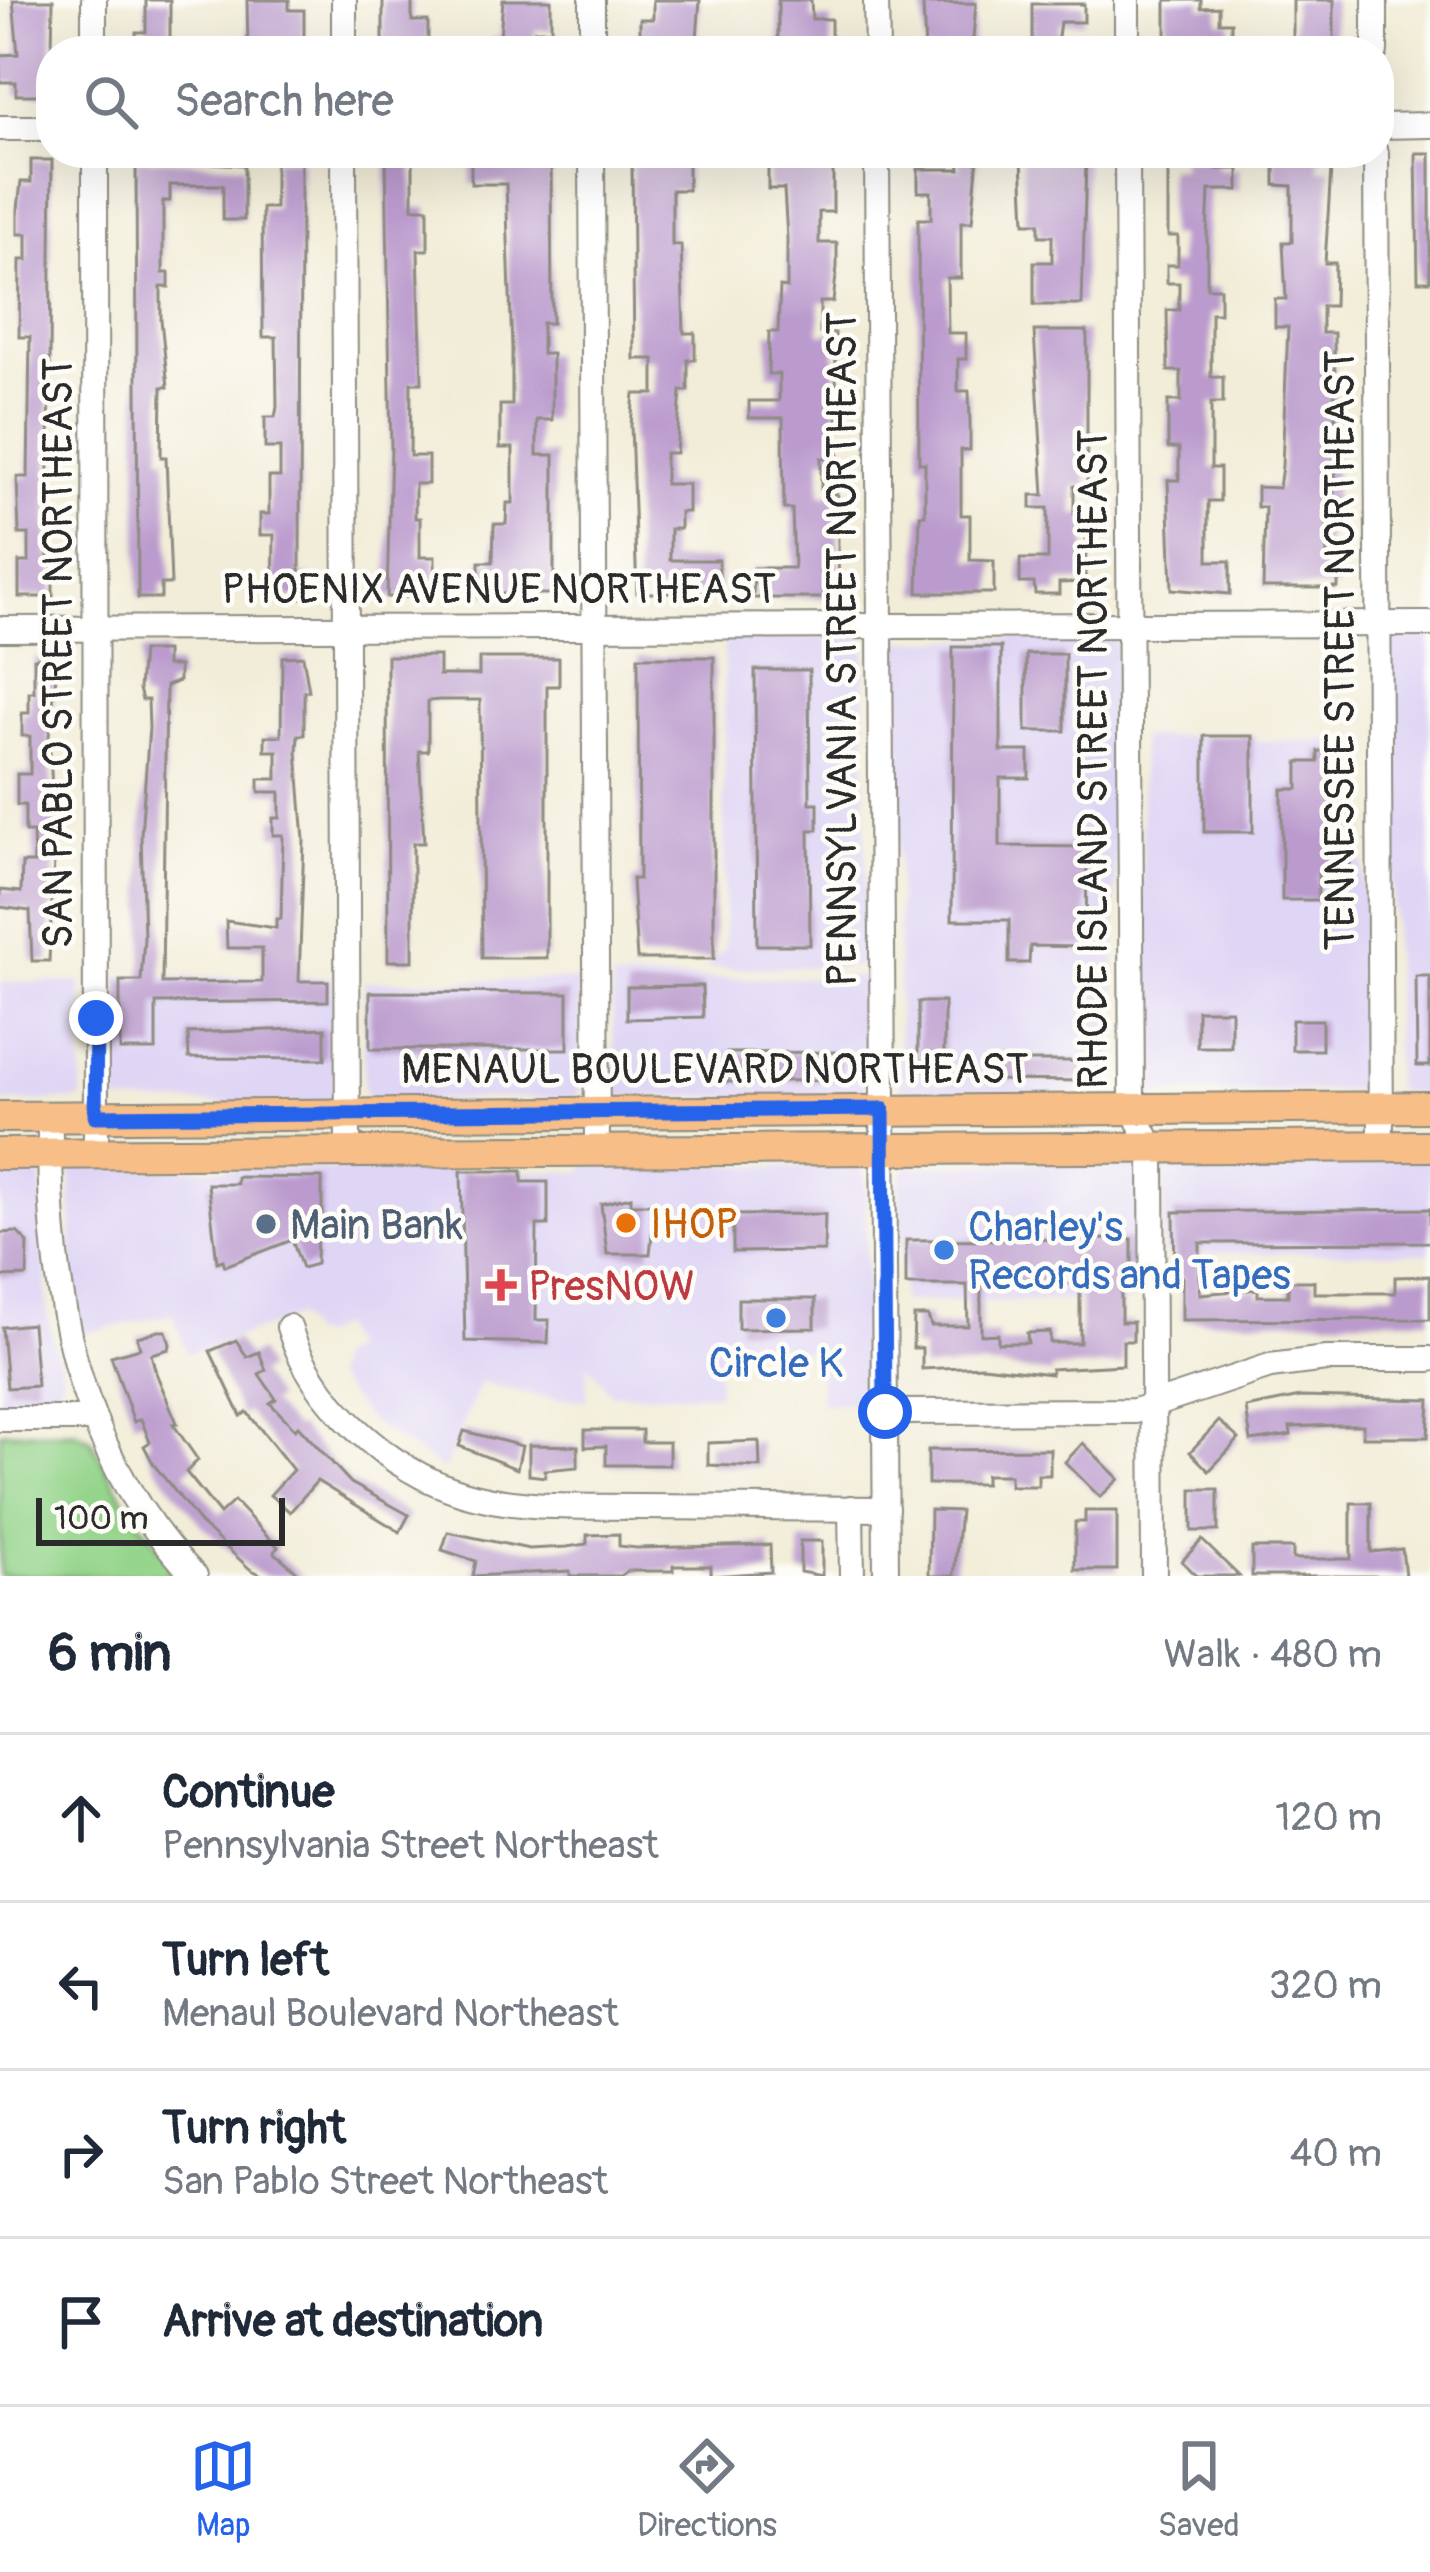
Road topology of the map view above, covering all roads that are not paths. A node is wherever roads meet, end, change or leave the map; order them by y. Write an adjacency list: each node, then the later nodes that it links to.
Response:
1 (94, 0): 7 (street)
2 (344, 0): 8 (street)
3 (592, 0): 9 (street)
4 (876, 0): 10 (street)
5 (1127, 0): 11 (street)
6 (1375, 0): 12 (street)
7 (94, 36)
8 (344, 36)
9 (592, 36)
10 (877, 36)
11 (1127, 36)
12 (1376, 36)
13 (1430, 125): 14 (street)
14 (1394, 126)
15 (0, 128): 16 (street)
16 (36, 128)
17 (95, 168): 30 (street, SAN PABLO STREET NORTHEAST)
18 (344, 168): 28 (street)
19 (592, 168): 25 (street)
20 (877, 168): 27 (street, PENNSYLVANIA STREET NORTHEAST)
21 (1127, 168): 23 (street, RHODE ISLAND STREET NORTHEAST)
22 (1376, 168): 26 (street, TENNESSEE STREET NORTHEAST)
23 (1129, 623): 26 (street, PHOENIX AVENUE NORTHEAST); 27 (street, PHOENIX AVENUE NORTHEAST); 33 (street, RHODE ISLAND STREET NORTHEAST)
24 (1430, 624): 26 (street, PHOENIX AVENUE NORTHEAST)
25 (596, 625): 27 (street, PHOENIX AVENUE NORTHEAST); 28 (street, PHOENIX AVENUE NORTHEAST); 36 (street)
26 (1378, 625): 31 (street, TENNESSEE STREET NORTHEAST)
27 (880, 626): 34 (street, PENNSYLVANIA STREET NORTHEAST)
28 (347, 628): 30 (street, PHOENIX AVENUE NORTHEAST); 35 (street)
29 (0, 629): 30 (street, PHOENIX AVENUE NORTHEAST)
30 (99, 629): 38 (street, SAN PABLO STREET NORTHEAST)
31 (1381, 1106): 32 (main road, MENAUL BOULEVARD NORTHEAST); 33 (main road, MENAUL BOULEVARD NORTHEAST); 41 (street, TENNESSEE STREET NORTHEAST)
32 (1430, 1107)
33 (1132, 1108): 34 (main road, MENAUL BOULEVARD NORTHEAST); 43 (street, RHODE ISLAND STREET NORTHEAST)
34 (883, 1109): 36 (main road, MENAUL BOULEVARD NORTHEAST); 40 (street, PENNSYLVANIA STREET NORTHEAST)
35 (349, 1112): 36 (main road, MENAUL BOULEVARD NORTHEAST); 38 (main road, MENAUL BOULEVARD NORTHEAST); 45 (street)
36 (597, 1113): 44 (street)
37 (50, 1116): 38 (main road, MENAUL BOULEVARD NORTHEAST); 39 (main road, MENAUL BOULEVARD NORTHEAST); 46 (street)
38 (95, 1116): 48 (street, SAN PABLO STREET NORTHEAST)
39 (0, 1117)
40 (883, 1145): 43 (main road, MENAUL BOULEVARD NORTHEAST); 44 (main road, MENAUL BOULEVARD NORTHEAST); 52 (street, PENNSYLVANIA STREET NORTHEAST)
41 (1381, 1146): 42 (main road, MENAUL BOULEVARD NORTHEAST); 43 (main road, MENAUL BOULEVARD NORTHEAST)
42 (1430, 1146)
43 (1152, 1148): 51 (street, RHODE ISLAND STREET NORTHEAST)
44 (597, 1149): 45 (main road, MENAUL BOULEVARD NORTHEAST)
45 (348, 1152): 48 (main road, MENAUL BOULEVARD NORTHEAST)
46 (49, 1153): 47 (main road, MENAUL BOULEVARD NORTHEAST); 48 (main road, MENAUL BOULEVARD NORTHEAST); 54 (street)
47 (0, 1154)
48 (96, 1154)
49 (290, 1327): 55 (street)
50 (1430, 1359): 51 (street)
51 (1153, 1407): 52 (street); 60 (street, RHODE ISLAND STREET NORTHEAST)
52 (885, 1412): 56 (street, PENNSYLVANIA STREET NORTHEAST)
53 (0, 1419): 54 (street)
54 (91, 1419): 57 (street)
55 (851, 1508): 56 (street); 58 (street)
56 (886, 1508): 59 (street, PENNSYLVANIA STREET NORTHEAST)
57 (195, 1576)
58 (852, 1576)
59 (886, 1576)
60 (1154, 1576)

